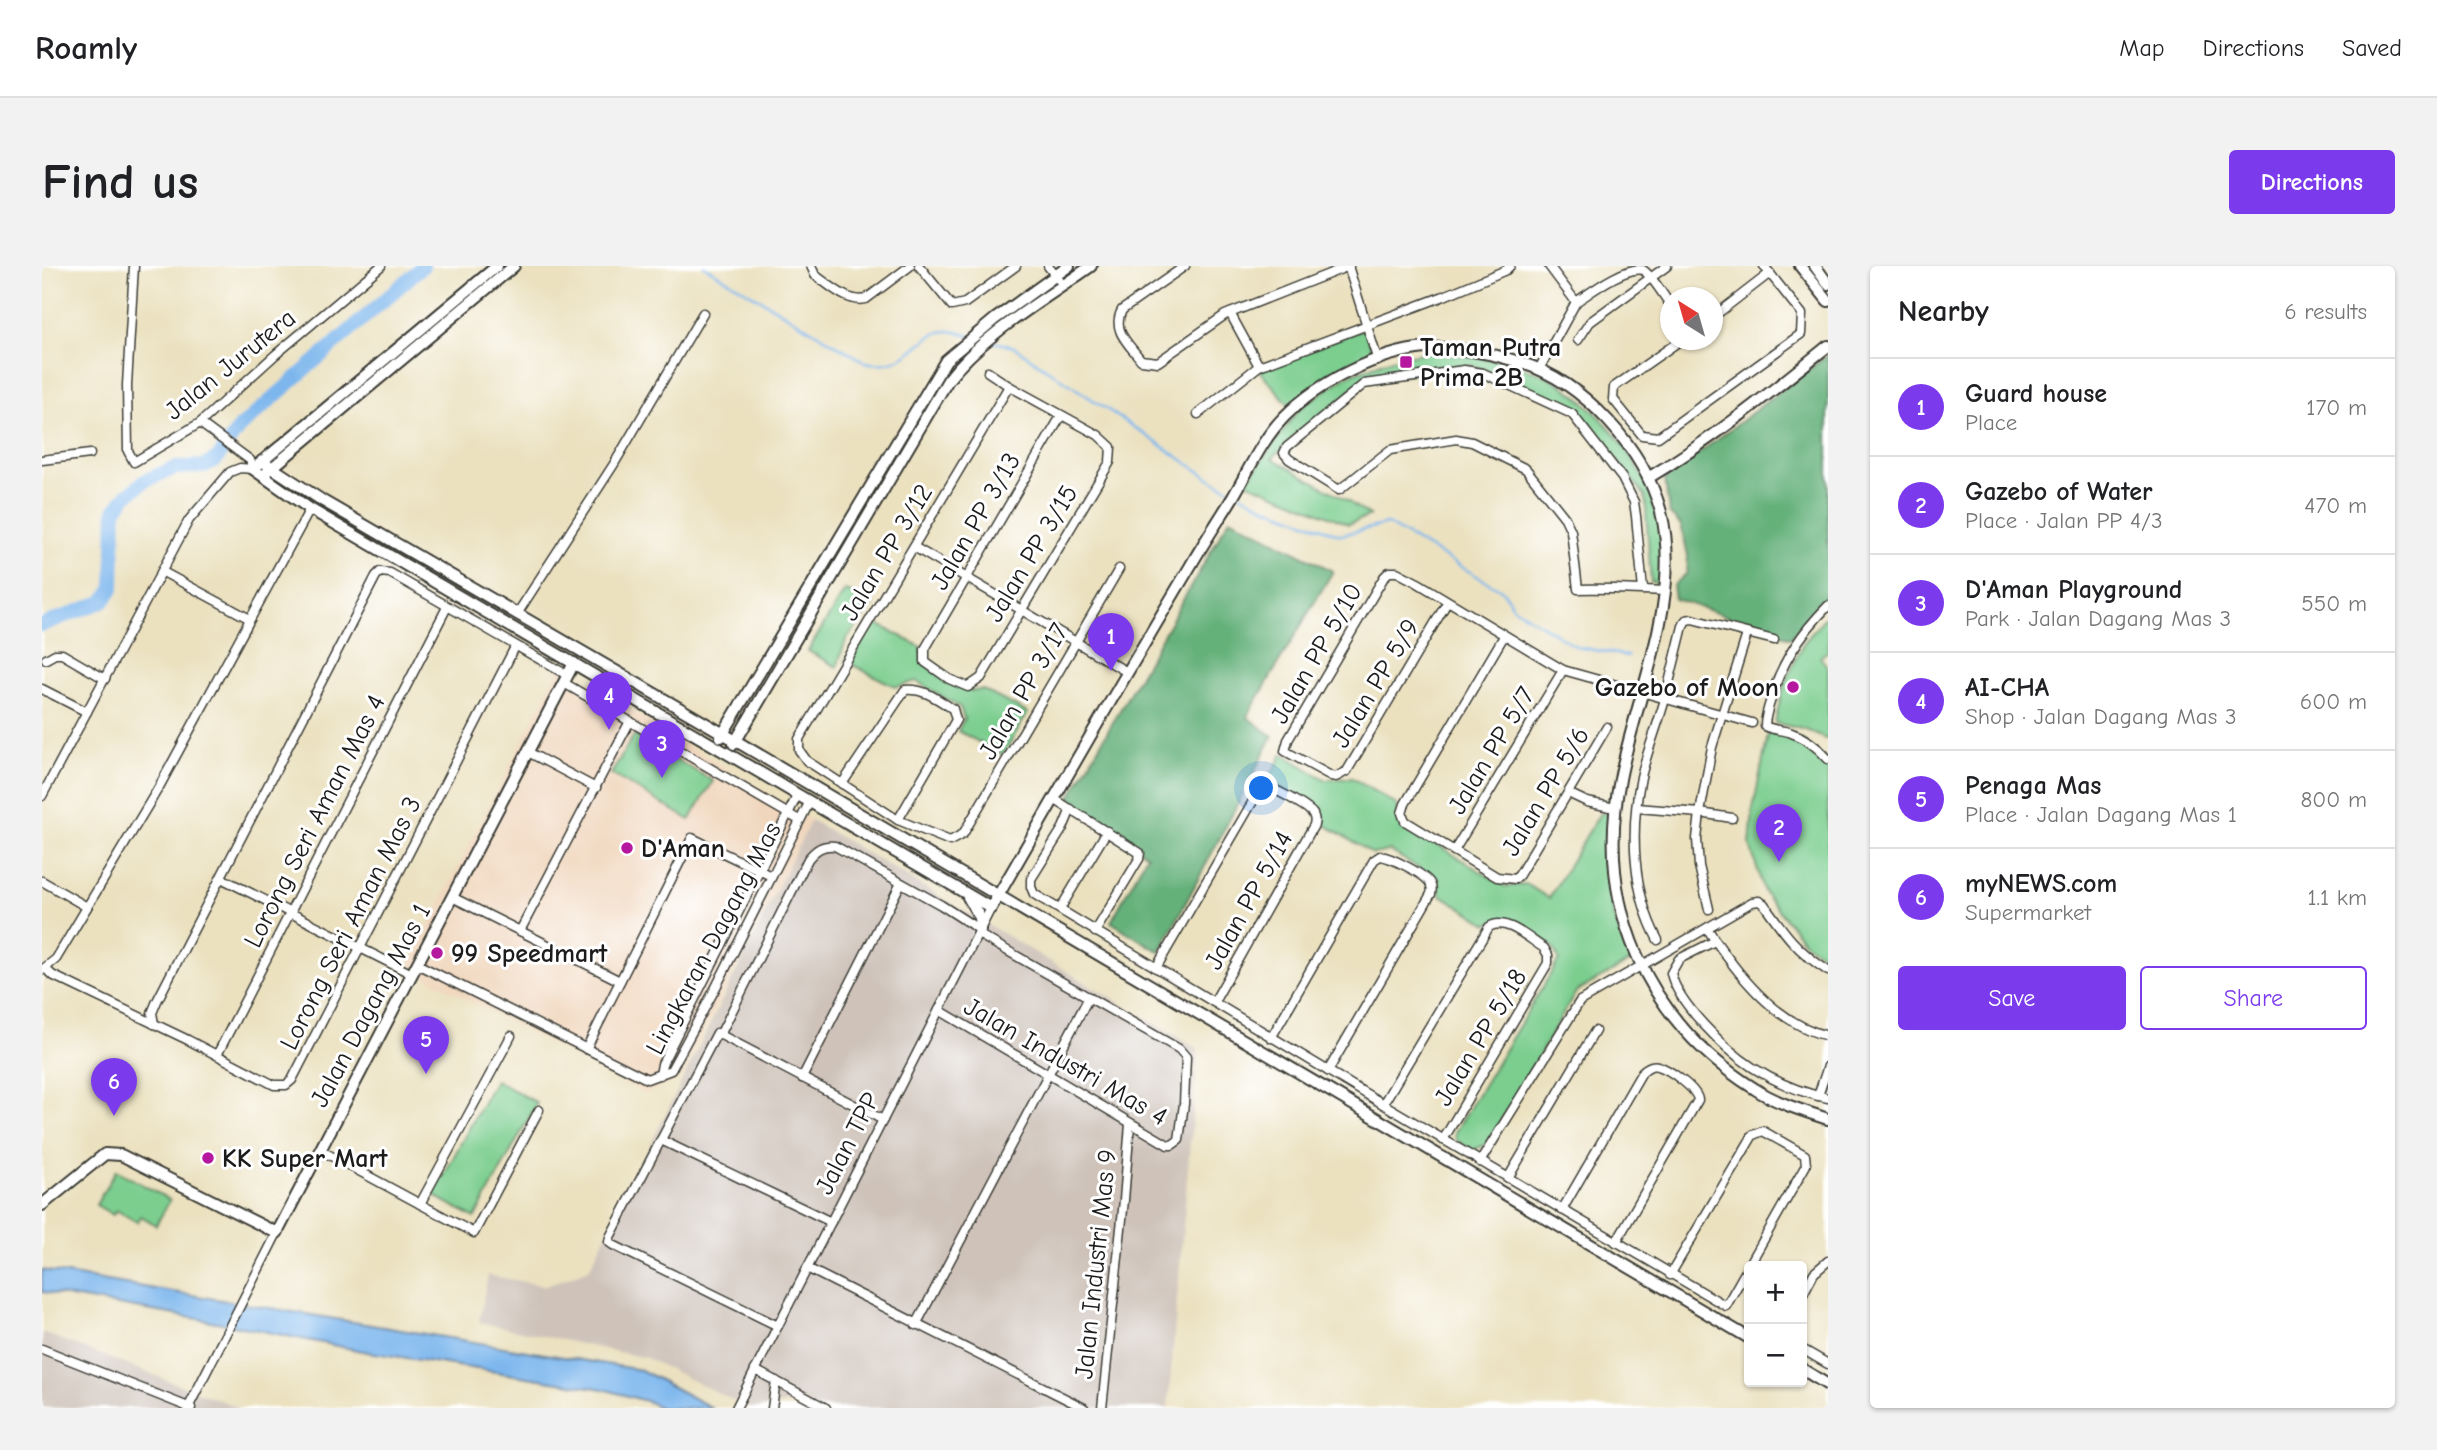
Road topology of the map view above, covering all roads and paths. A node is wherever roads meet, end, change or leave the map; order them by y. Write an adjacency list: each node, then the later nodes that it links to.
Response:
1 (134, 266): 41 (street, Jalan Jurutera)
2 (381, 266): 41 (street, Jalan Jurutera)
3 (497, 266): 44 (street)
4 (514, 266): 44 (street)
5 (811, 266): 6 (street)
6 (909, 266)
7 (919, 266): 8 (street)
8 (1016, 266)
9 (1048, 266): 20 (street)
10 (1069, 266): 20 (street)
11 (1091, 266): 23 (street)
12 (1185, 266): 29 (street)
13 (1348, 266): 29 (street); 30 (street)
14 (1510, 266): 30 (street)
15 (1549, 266): 26 (street)
16 (1667, 266): 21 (street)
17 (1800, 266): 25 (street)
18 (1815, 266): 22 (street)
19 (1767, 270): 27 (street); 33 (street)
20 (1055, 276): 23 (street); 75 (street)
21 (1650, 278): 24 (street); 26 (street); 31 (street)
22 (1828, 284)
23 (1063, 286): 79 (street)
24 (1660, 291)
25 (1828, 301)
26 (1576, 302): 36 (street)
27 (1723, 308)
28 (703, 313): 57 (street)
29 (1230, 313): 35 (street)
30 (1367, 325): 34 (street); 35 (street)
31 (1578, 340)
32 (1828, 346): 45 (street)
33 (1668, 350)
34 (1378, 361): 36 (street); 67 (street)
35 (1259, 366): 39 (street)
36 (1539, 369): 45 (street)
37 (988, 372): 38 (street)
38 (1009, 386): 40 (street); 47 (street, Jalan PP 3/12)
39 (1198, 414)
40 (1061, 416): 50 (street, Jalan PP 3/13); 56 (street, Jalan PP 3/15)
41 (200, 423): 44 (street)
42 (90, 454): 43 (street)
43 (42, 460)
44 (257, 465): 46 (street); 49 (street); 57 (street)
45 (1648, 478): 52 (street)
46 (310, 509): 58 (street); 65 (street)
47 (914, 547): 50 (street); 90 (street, Jalan PP 3/12)
48 (1119, 569): 62 (street, Jalan PP 3/17)
49 (163, 572): 58 (street); 68 (street)
50 (967, 578): 56 (street); 69 (street, Jalan PP 3/13)
51 (1643, 590): 51 (street); 52 (street)
52 (1664, 591): 72 (street)
53 (1448, 601): 60 (street); 89 (street, Jalan PP 5/9); 89 (street, Jalan PP 5/10)
54 (1828, 606): 87 (street)
55 (447, 607): 63 (street); 110 (street); 122 (street, Lorong Seri Aman Mas 4)
56 (1021, 610): 62 (street); 69 (street, Jalan PP 3/15)
57 (517, 614): 78 (street)
58 (250, 619): 117 (street)
59 (1747, 634): 61 (street); 73 (street); 76 (street)
60 (1504, 636): 66 (street); 106 (street)
61 (1774, 640)
62 (1076, 642): 67 (street); 104 (street, Jalan PP 3/17)
63 (515, 647): 70 (street); 129 (street, Lorong Seri Aman Mas 3)
64 (46, 659): 68 (street)
65 (574, 663): 70 (street, Jalan Dagang Mas 1); 84 (street)
66 (1563, 670): 72 (street); 106 (street, Jalan PP 5/7)
67 (1127, 672): 95 (street)
68 (105, 678): 74 (street)
69 (981, 678)
70 (566, 679): 77 (street); 85 (street, Jalan Dagang Mas 1)
71 (42, 690): 74 (street)
72 (1642, 692): 73 (street); 97 (street)
73 (1665, 699): 76 (street); 98 (street)
74 (87, 712): 94 (street)
75 (735, 714): 78 (street); 82 (street)
76 (1721, 715): 80 (street); 101 (street)
77 (630, 722): 91 (street); 100 (street)
78 (704, 722): 82 (street)
79 (747, 723): 83 (street); 86 (street)
80 (1752, 723)
81 (1607, 727): 92 (street, Jalan PP 5/6)
82 (723, 733): 83 (street); 84 (street)
83 (736, 741): 86 (street); 88 (street)
84 (716, 746): 88 (street)
85 (528, 752): 91 (street); 116 (street, Jalan Dagang Mas 1)
86 (755, 752): 112 (street)
87 (1826, 753)
88 (728, 754): 93 (street)
89 (1331, 776)
90 (842, 785): 104 (street); 104 (street)
91 (596, 788): 124 (street)
92 (1568, 793): 97 (street); 106 (street, Jalan PP 5/6)
93 (799, 794): 96 (street); 100 (street, Lingkaran Dagang Mas)
94 (42, 796)
95 (1054, 799): 99 (street); 108 (street)
96 (810, 801): 103 (street, Lingkaran Dagang Mas); 114 (street)
97 (1615, 808): 130 (street)
98 (1637, 808): 101 (street); 127 (street)
99 (1071, 809): 105 (street); 120 (street)
100 (788, 813): 103 (street); 107 (street, Lingkaran Dagang Mas)
101 (1700, 813): 102 (street); 121 (street)
102 (1732, 818)
103 (799, 820): 109 (street, Lingkaran Dagang Mas)
104 (898, 820)
105 (1107, 831): 120 (street); 126 (street)
106 (1454, 851)
107 (758, 870): 109 (street); 135 (street); 149 (street, Lingkaran Dagang Mas)
108 (1010, 875): 112 (street); 115 (street); 119 (street)
109 (771, 876): 149 (street, Lingkaran Dagang Mas)
110 (221, 878): 122 (street); 139 (street)
111 (42, 881): 117 (street)
112 (975, 881): 115 (street)
113 (901, 883): 125 (street); 141 (street); 151 (street)
114 (967, 894): 118 (street); 125 (street)
115 (999, 895): 118 (street); 119 (street)
116 (452, 897): 124 (street); 133 (street, Jalan Dagang Mas 1)
117 (87, 907): 132 (street)
118 (991, 908): 125 (street, Jalan TPP)
119 (1021, 908): 176 (street)
120 (1060, 909): 126 (street)
121 (1709, 909)
122 (290, 913): 129 (street); 146 (street, Lorong Seri Aman Mas 4)
123 (1707, 928): 128 (street); 130 (street); 134 (street)
124 (520, 931): 135 (street)
125 (979, 932): 136 (street); 138 (street, Jalan TPP)
126 (1095, 932): 131 (street)
127 (1658, 940)
128 (1715, 940): 143 (street); 152 (street)
129 (360, 948): 133 (street); 146 (street, Lorong Seri Aman Mas 3)
130 (1641, 964): 156 (street); 162 (street)
131 (1156, 968): 137 (street); 137 (street, Jalan PP 5/14)
132 (44, 969): 139 (street, Lorong Seri Aman Mas 3)
133 (414, 969): 145 (street); 161 (street, Jalan Dagang Mas 1)
134 (1828, 971)
135 (620, 981): 145 (street)
136 (1089, 997): 150 (street); 158 (street, Jalan Industri Mas 4)
137 (1214, 1002): 144 (street)
138 (939, 1010): 150 (street, Jalan Industri Mas 4); 157 (street, Jalan TPP)
139 (154, 1024): 146 (street, Lorong Seri Aman Mas 3)
140 (1595, 1031): 163 (street)
141 (720, 1035): 151 (street); 159 (street)
142 (511, 1036): 164 (street)
143 (1828, 1036)
144 (1271, 1038): 148 (street); 148 (street)
145 (586, 1049): 149 (street)
146 (217, 1055)
147 (1828, 1066): 152 (street)
148 (1328, 1071): 154 (street)
149 (660, 1075)
150 (1047, 1076): 158 (street, Jalan Industri Mas 4); 174 (street)
151 (802, 1078): 157 (street)
152 (1818, 1096): 153 (street)
153 (1828, 1098)
154 (1383, 1104): 160 (street); 160 (street, Jalan PP 5/18)
155 (539, 1110): 164 (street)
156 (1828, 1119)
157 (883, 1120): 167 (street, Jalan TPP)
158 (1130, 1124): 189 (street, Jalan Industri Mas 9)
159 (661, 1140): 167 (street); 175 (street)
160 (1443, 1140): 162 (street)
161 (320, 1150): 164 (street); 168 (street, Jalan Dagang Mas 1)
162 (1480, 1162): 163 (street)
163 (1508, 1178): 166 (street)
164 (419, 1204)
165 (42, 1205): 168 (street)
166 (1562, 1210): 169 (street); 169 (street)
167 (831, 1222): 171 (street, Jalan TPP)
168 (276, 1233): 184 (street, Jalan Dagang Mas 1)
169 (1616, 1242): 172 (street)
170 (1828, 1261): 173 (street)
171 (807, 1268): 174 (street); 175 (street, Jalan TPP)
172 (1670, 1275): 172 (street)
173 (1807, 1286)
174 (916, 1325): 188 (street)
175 (778, 1326): 180 (street, Jalan TPP)
176 (1744, 1335)
177 (42, 1349): 184 (street)
178 (1807, 1352): 179 (street)
179 (1828, 1364)
180 (755, 1370): 182 (street); 185 (street, Jalan TPP)
181 (1807, 1372): 183 (street)
182 (776, 1381): 186 (street); 187 (street)
183 (1828, 1385)
184 (189, 1408)
185 (736, 1408)
186 (772, 1408)
187 (826, 1408)
188 (1084, 1408)
189 (1102, 1408)

